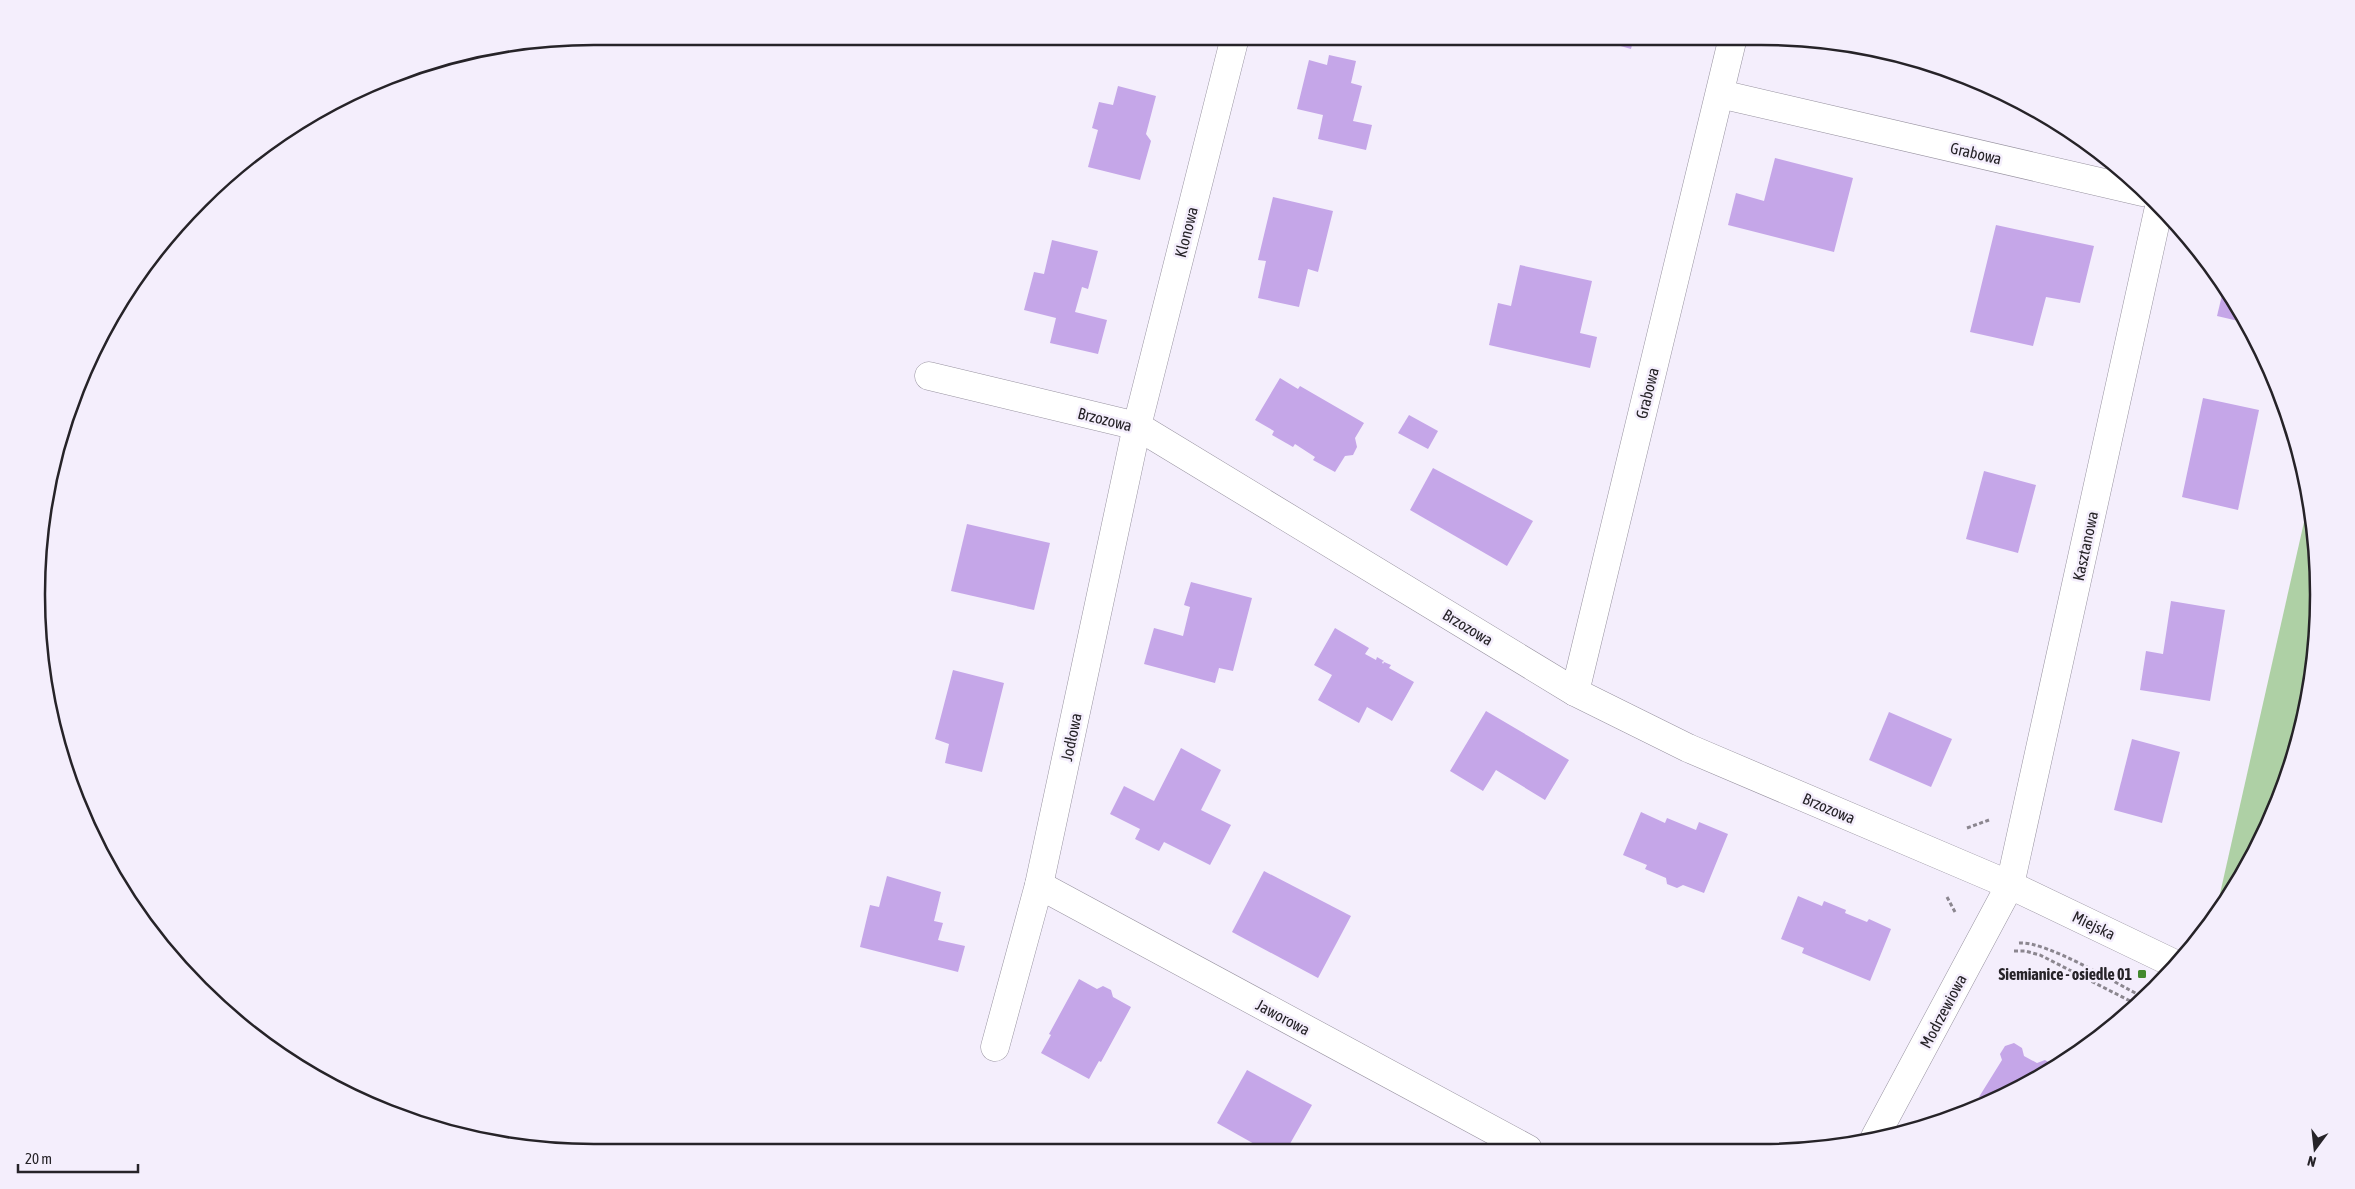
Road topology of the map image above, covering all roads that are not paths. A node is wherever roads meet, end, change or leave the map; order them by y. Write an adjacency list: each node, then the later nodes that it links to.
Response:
1 (1233, 45): 7 (street, Klonowa)
2 (1731, 45): 3 (street, Grabowa)
3 (1720, 94): 4 (street, Grabowa); 8 (street, Grabowa)
4 (2132, 189)
5 (2157, 215): 10 (street, Kasztanowa)
6 (929, 376): 7 (street, Brzozowa)
7 (1137, 426): 8 (street, Brzozowa); 9 (street, Jodłowa)
8 (1575, 692): 10 (street, Brzozowa)
9 (1039, 885): 12 (street, Jodłowa); 14 (street, Jaworowa)
10 (2010, 885): 11 (street, Miejska); 13 (street, Modrzewiowa)
11 (2170, 961)
12 (995, 1046)
13 (1878, 1131)
14 (1519, 1144)

